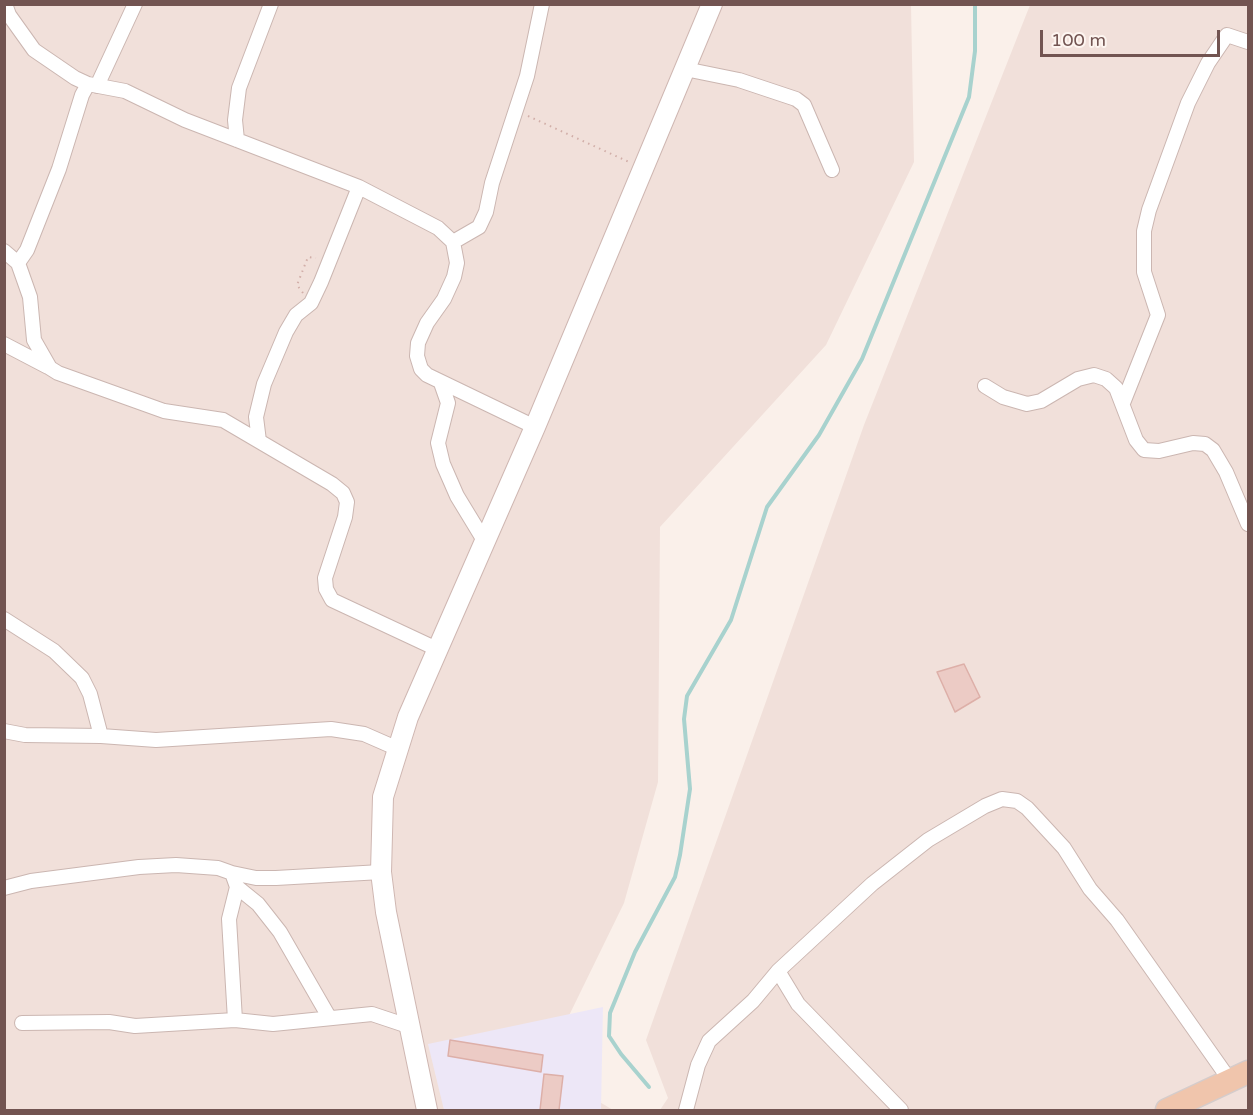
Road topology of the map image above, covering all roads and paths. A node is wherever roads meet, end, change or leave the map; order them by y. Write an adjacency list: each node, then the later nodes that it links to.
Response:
1 (5, 4): 8 (street)
2 (135, 4): 8 (street)
3 (271, 4): 10 (street)
4 (542, 4): 9 (street)
5 (712, 4): 7 (street)
6 (1248, 42): 23 (street)
7 (685, 69): 11 (street); 12 (street)
8 (93, 85): 10 (street); 17 (street)
9 (517, 111): 11 (path); 14 (street)
10 (237, 140): 13 (street)
11 (644, 169): 24 (street)
12 (832, 170)
13 (359, 187): 14 (street); 16 (street)
14 (453, 242): 21 (street)
15 (4, 251): 17 (street)
16 (328, 261): 18 (street); 18 (path)
17 (18, 263): 20 (street)
18 (311, 303): 25 (street)
19 (4, 344): 20 (street)
20 (50, 368): 25 (street)
21 (441, 383): 24 (street); 27 (street)
22 (985, 386): 23 (street)
23 (1123, 403): 26 (street)
24 (535, 427): 27 (street)
25 (259, 441): 29 (street)
26 (1248, 524)
27 (485, 542): 29 (street)
28 (4, 619): 31 (street)
29 (439, 650): 32 (street)
30 (4, 731): 31 (street)
31 (101, 736): 32 (street)
32 (396, 748): 33 (street)
33 (381, 872): 34 (street); 41 (street)
34 (232, 873): 35 (street); 36 (street)
35 (237, 887): 38 (street); 39 (street)
36 (4, 888)
37 (778, 971): 42 (street); 44 (street); 45 (street)
38 (329, 1017): 39 (street); 41 (street)
39 (235, 1020): 40 (street)
40 (22, 1023)
41 (408, 1026): 43 (street)
42 (1239, 1075): 46 (main road)
43 (427, 1110)
44 (686, 1110)
45 (901, 1110)
46 (1167, 1110)

